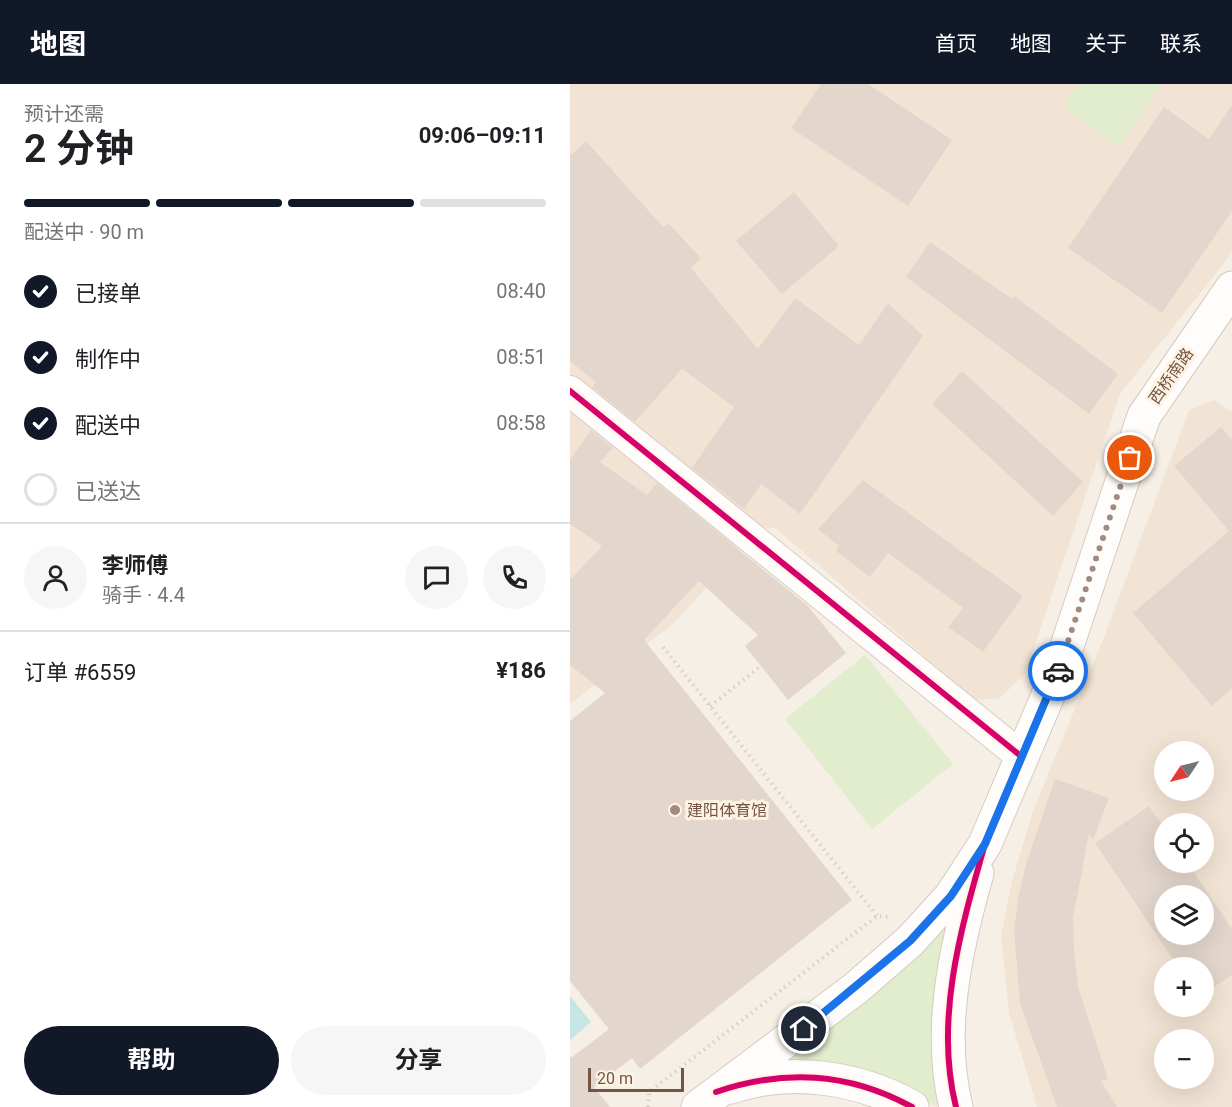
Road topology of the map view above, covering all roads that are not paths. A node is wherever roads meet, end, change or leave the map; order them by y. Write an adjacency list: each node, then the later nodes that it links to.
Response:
1 (1232, 288): 3 (main road, 西桥南路)
2 (570, 391): 3 (street)
3 (1022, 757): 4 (main road, 西桥南路)
4 (985, 844): 5 (main road, 西桥南路); 7 (main road)
5 (707, 1100): 6 (main road)
6 (912, 1107)
7 (956, 1107)

